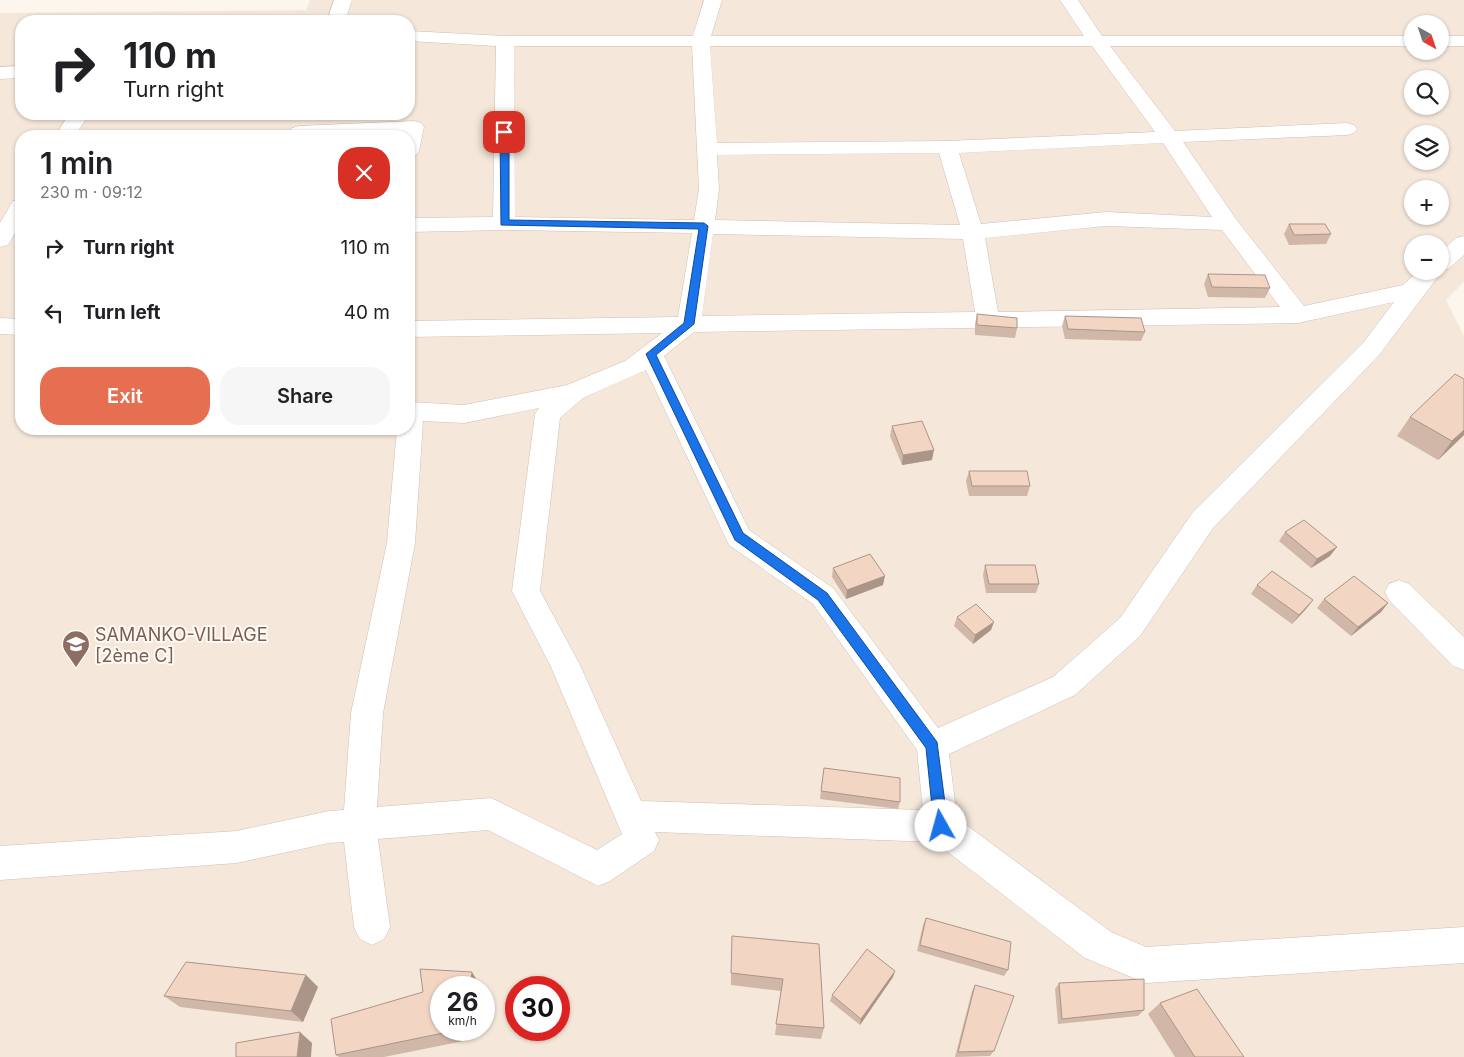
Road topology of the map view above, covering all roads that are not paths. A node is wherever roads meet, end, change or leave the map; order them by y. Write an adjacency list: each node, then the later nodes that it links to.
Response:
1 (343, 0): 4 (street)
2 (714, 0): 6 (street)
3 (1069, 0): 8 (street)
4 (338, 15)
5 (415, 36): 7 (street)
6 (702, 40): 7 (street); 8 (street); 19 (street)
7 (505, 41): 21 (street)
8 (1097, 41): 9 (street); 17 (street)
9 (1404, 41)
10 (1449, 41): 11 (street)
11 (1464, 41)
12 (15, 72): 13 (street)
13 (0, 73)
14 (301, 127): 16 (street)
15 (1348, 128): 17 (street)
16 (413, 130)
17 (1169, 137): 18 (street); 22 (street)
18 (947, 147): 19 (street); 25 (street)
19 (707, 149): 24 (street)
20 (15, 216): 26 (street)
21 (504, 223): 23 (street); 24 (street)
22 (1228, 224): 25 (street); 31 (street)
23 (415, 225)
24 (704, 226): 25 (street); 33 (street)
25 (973, 232): 32 (street)
26 (0, 240)
27 (1464, 242): 28 (street)
28 (1449, 256)
29 (1422, 280): 31 (street)
30 (1425, 280): 43 (street)
31 (1298, 315): 32 (street)
32 (988, 320): 33 (street)
33 (689, 324): 36 (street); 37 (street)
34 (0, 326): 35 (street)
35 (15, 327)
36 (415, 329)
37 (651, 354): 38 (street); 43 (street)
38 (574, 392): 39 (street); 44 (street)
39 (415, 411)
40 (408, 435): 45 (street)
41 (1399, 592): 42 (street)
42 (1464, 657)
43 (932, 746): 46 (street)
44 (632, 816): 45 (street); 46 (street)
45 (359, 824): 47 (street); 48 (street)
46 (941, 826): 49 (street)
47 (0, 863)
48 (372, 928)
49 (1464, 946)

